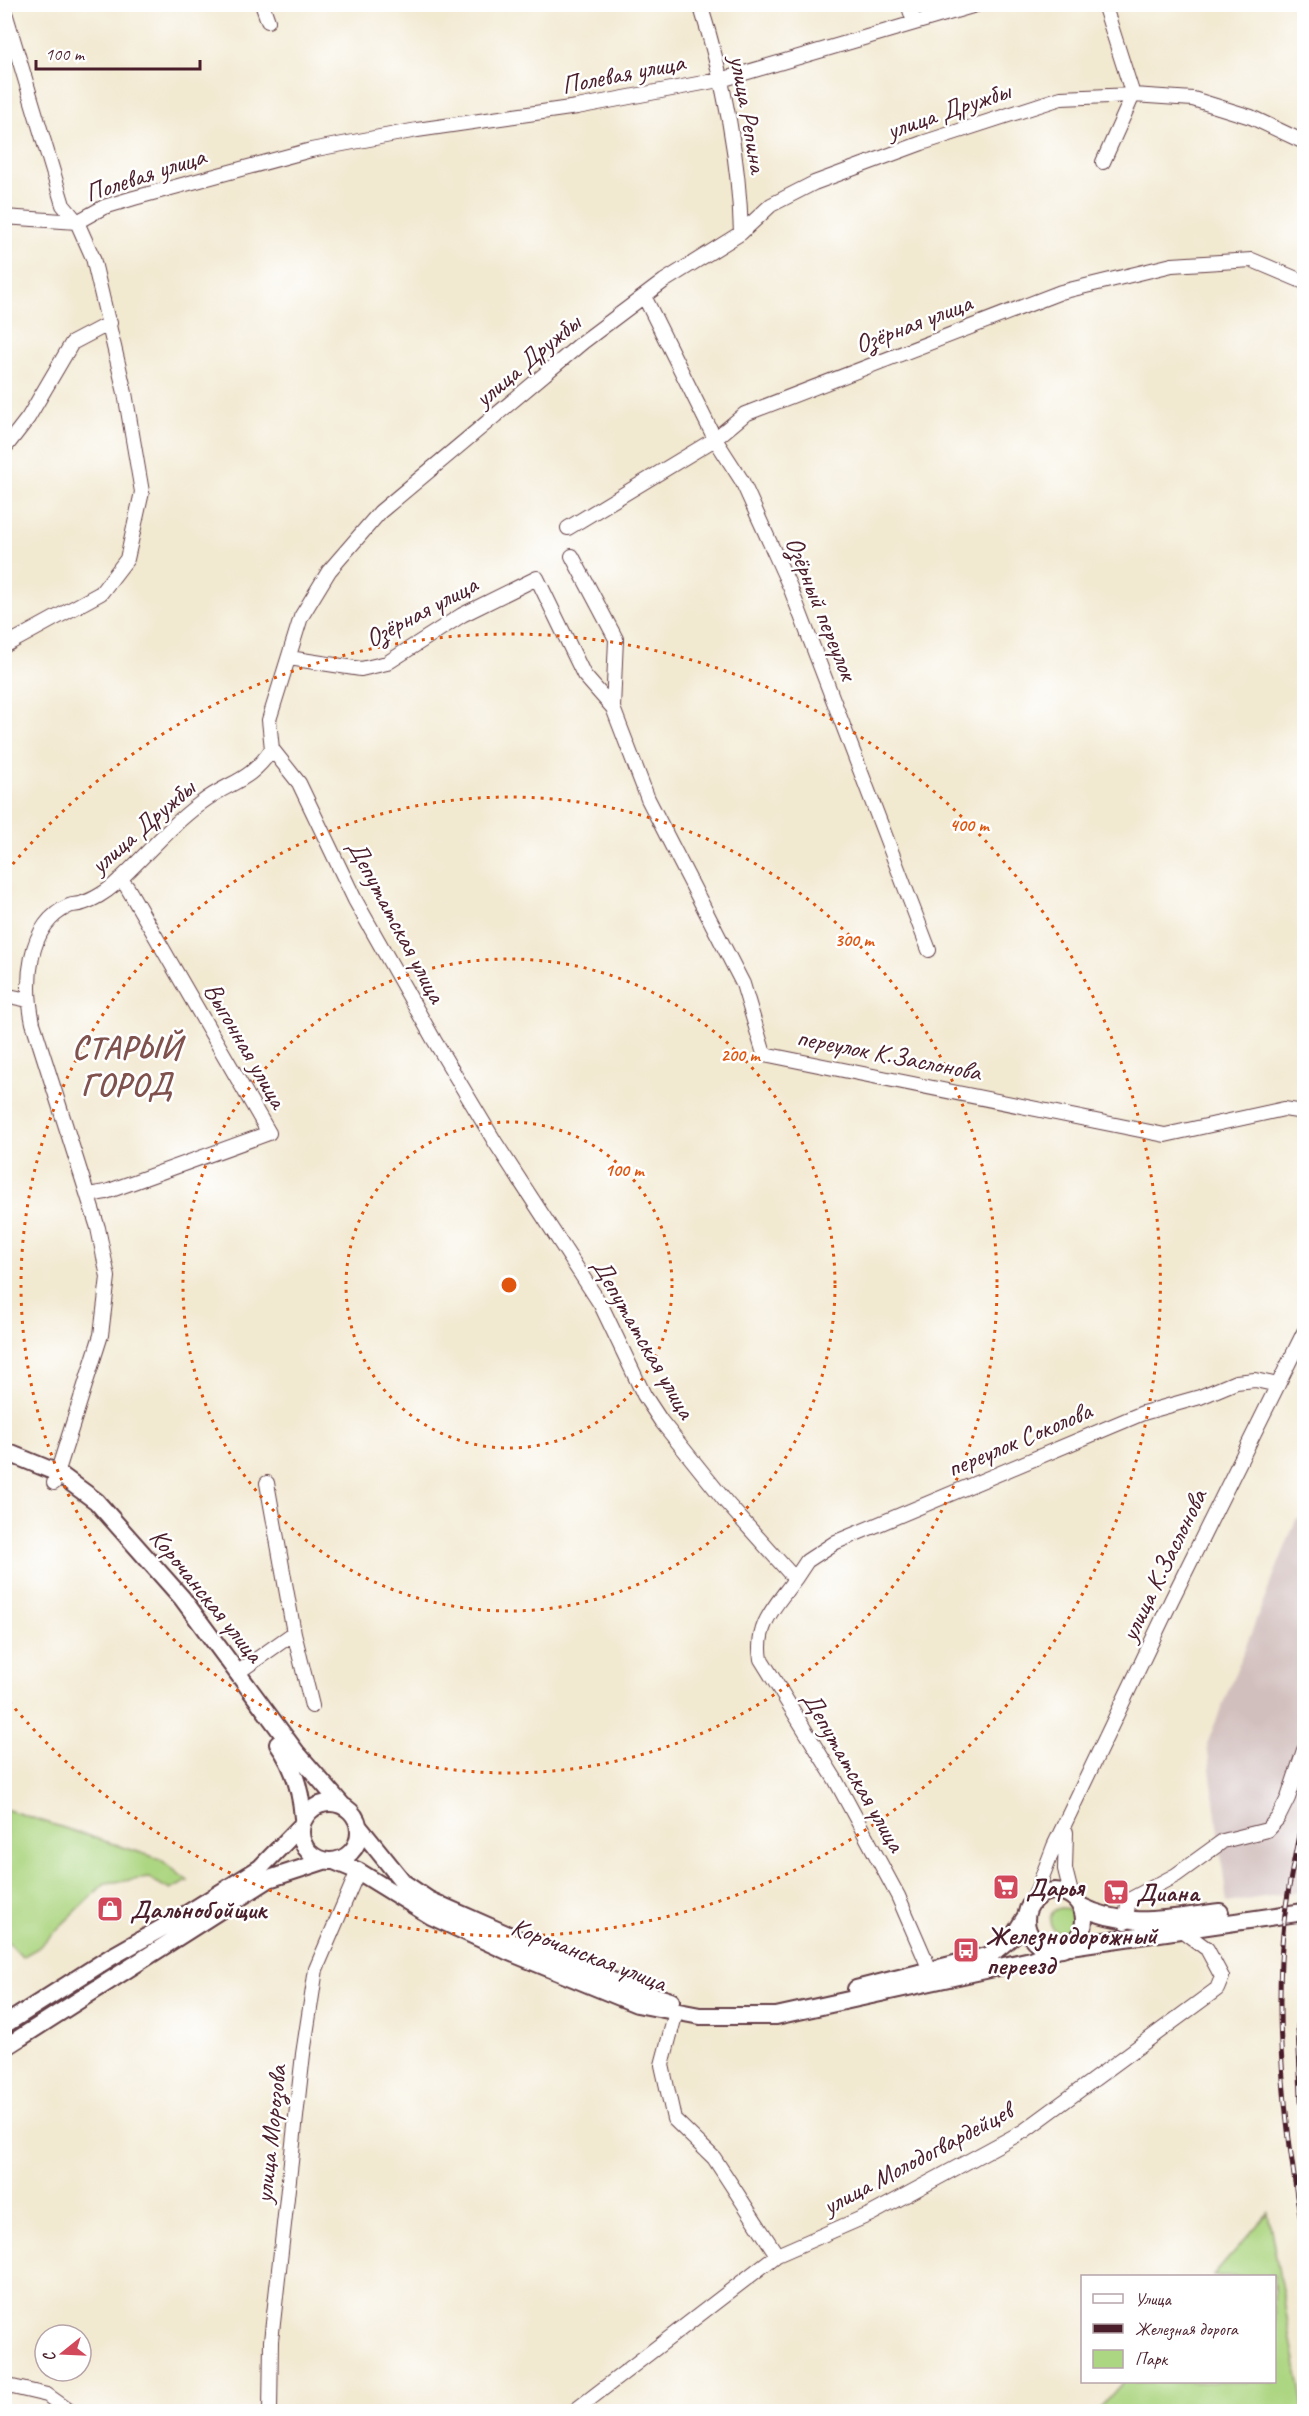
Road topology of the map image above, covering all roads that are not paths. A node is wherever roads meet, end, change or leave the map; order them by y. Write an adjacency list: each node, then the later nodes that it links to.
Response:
1 (262, 4): 7 (street)
2 (700, 4): 9 (street, улица Репина)
3 (908, 4): 8 (street)
4 (979, 4): 8 (street, Полевая улица)
5 (1104, 4): 10 (street)
6 (4, 9): 14 (street)
7 (268, 21)
8 (914, 22): 9 (street, Полевая улица)
9 (720, 79): 14 (street, Полевая улица); 15 (street, улица Репина)
10 (1133, 95): 11 (street, улица Дружбы); 12 (street); 15 (street, улица Дружбы)
11 (1305, 142)
12 (1103, 162)
13 (4, 217): 14 (street)
14 (77, 222): 18 (street, Полевая улица)
15 (741, 233): 17 (street, улица Дружбы)
16 (1305, 282): 19 (street, Озёрная улица)
17 (644, 296): 19 (street, Озёрный переулок); 25 (street, улица Дружбы)
18 (110, 323): 20 (street); 24 (street, Полевая улица)
19 (715, 439): 21 (street, Озёрная улица); 29 (street, Озёрный переулок)
20 (4, 449)
21 (568, 528)
22 (572, 556): 26 (street, переулок К.Заслонова)
23 (537, 578): 25 (street, Озёрная улица); 26 (street, переулок К.Заслонова)
24 (4, 646)
25 (290, 658): 27 (street, улица Дружбы)
26 (613, 708): 32 (street, переулок К.Заслонова)
27 (272, 749): 28 (street, улица Дружбы); 40 (street, Депутатская улица)
28 (120, 879): 31 (street, улица Дружбы); 33 (street, Выгонная улица)
29 (929, 950)
30 (4, 995): 31 (street)
31 (28, 1000): 33 (street)
32 (1305, 1112)
33 (88, 1195): 38 (street)
34 (1305, 1332): 35 (street, улица К.Заслонова)
35 (1278, 1385): 40 (street, переулок Соколова); 46 (street, улица К.Заслонова)
36 (4, 1451): 38 (main road, Корочанская улица)
37 (4, 1462): 38 (main road, Корочанская улица)
38 (56, 1478): 42 (main road, Корочанская улица); 47 (main road, Корочанская улица)
39 (267, 1483): 41 (street)
40 (795, 1579): 58 (street, Депутатская улица)
41 (294, 1633): 42 (street); 43 (street)
42 (237, 1673): 45 (main road, Корочанская улица)
43 (312, 1706)
44 (1305, 1750): 55 (street)
45 (342, 1805): 47 (main road); 48 (main road)
46 (1068, 1821): 51 (street, улица К.Заслонова); 53 (street, улица К.Заслонова)
47 (302, 1823): 49 (main road); 60 (main road)
48 (359, 1827): 49 (main road); 58 (main road, Корочанская улица)
49 (329, 1861): 50 (main road, Корочанская улица); 61 (main road)
50 (358, 1871): 59 (main road, Корочанская улица); 65 (street, улица Морозова)
51 (1076, 1902): 53 (main road); 55 (main road); 57 (main road)
52 (1305, 1902): 55 (main road)
53 (1029, 1909): 57 (main road); 58 (main road, Корочанская улица)
54 (1305, 1912): 56 (main road, Корочанская улица)
55 (1125, 1922)
56 (1180, 1929): 57 (main road, Корочанская улица); 62 (street, улица Молодогвардейцев)
57 (1062, 1948): 59 (main road, Корочанская улица)
58 (930, 1971)
59 (676, 2012): 62 (street)
60 (4, 2025)
61 (4, 2048)
62 (777, 2255): 66 (street, улица Молодогвардейцев)
63 (4, 2385): 64 (street)
64 (71, 2412)
65 (270, 2412)
66 (573, 2412)

